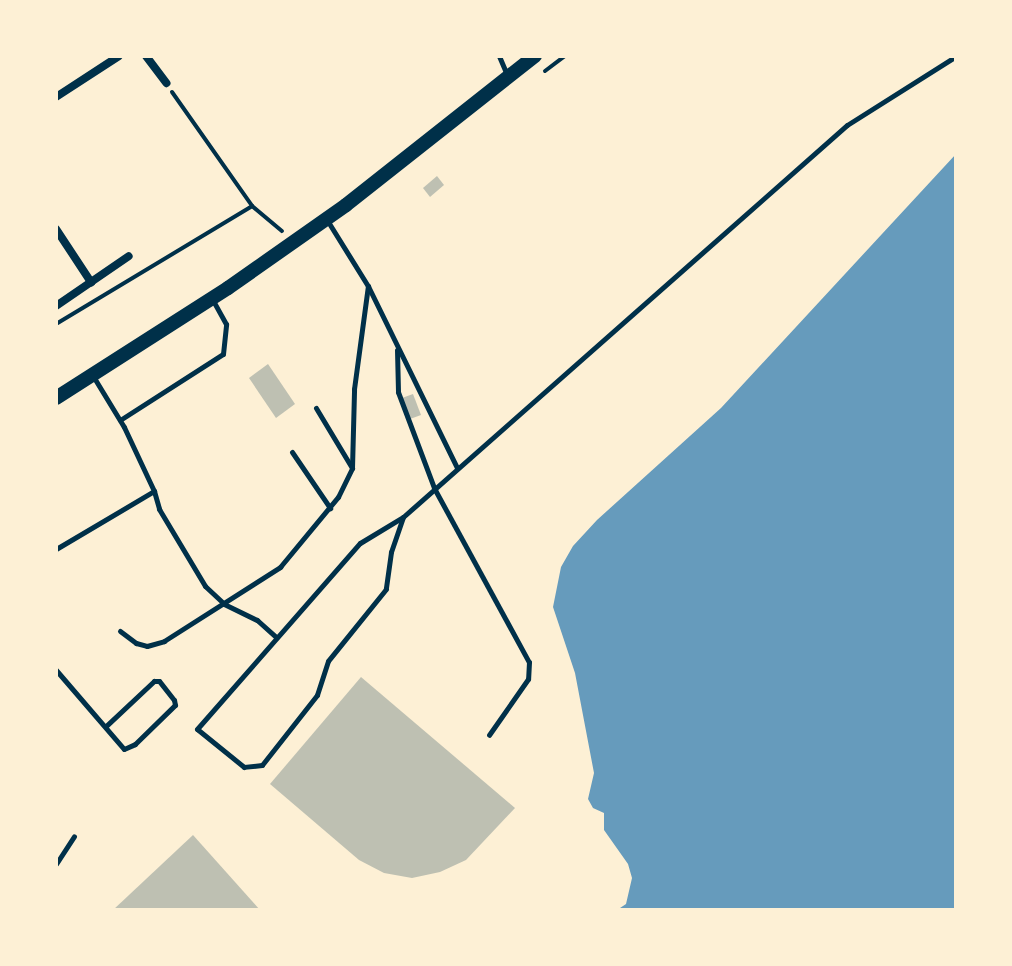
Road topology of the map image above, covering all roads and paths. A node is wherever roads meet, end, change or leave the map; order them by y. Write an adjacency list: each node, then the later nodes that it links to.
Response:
1 (119, 56): 8 (street)
2 (146, 56): 7 (street)
3 (499, 56): 6 (lane)
4 (535, 56): 6 (street)
5 (956, 56): 26 (lane)
6 (509, 79): 10 (street)
7 (166, 83): 9 (path)
8 (56, 97)
9 (252, 206): 11 (path); 18 (path)
10 (326, 219): 15 (lane); 16 (street)
11 (295, 222)
12 (56, 229): 14 (street)
13 (129, 256): 14 (street)
14 (91, 282): 17 (street)
15 (368, 286): 19 (lane); 25 (lane)
16 (211, 298): 20 (street); 23 (lane)
17 (56, 306)
18 (56, 324)
19 (397, 350): 26 (lane); 27 (lane)
20 (92, 375): 21 (street); 23 (lane)
21 (56, 398)
22 (316, 408): 25 (lane)
23 (120, 420): 28 (lane)
24 (292, 452): 29 (lane)
25 (352, 468): 29 (lane)
26 (457, 468): 27 (lane)
27 (434, 488): 30 (lane); 37 (lane)
28 (154, 491): 31 (lane); 32 (lane)
29 (330, 508): 32 (lane)
30 (403, 517): 34 (lane); 34 (lane)
31 (56, 549)
32 (224, 604): 33 (lane); 34 (lane)
33 (120, 631)
34 (276, 637)
35 (56, 670): 36 (lane)
36 (106, 726): 36 (lane)
37 (489, 735)
38 (74, 836): 39 (lane)
39 (56, 864)

